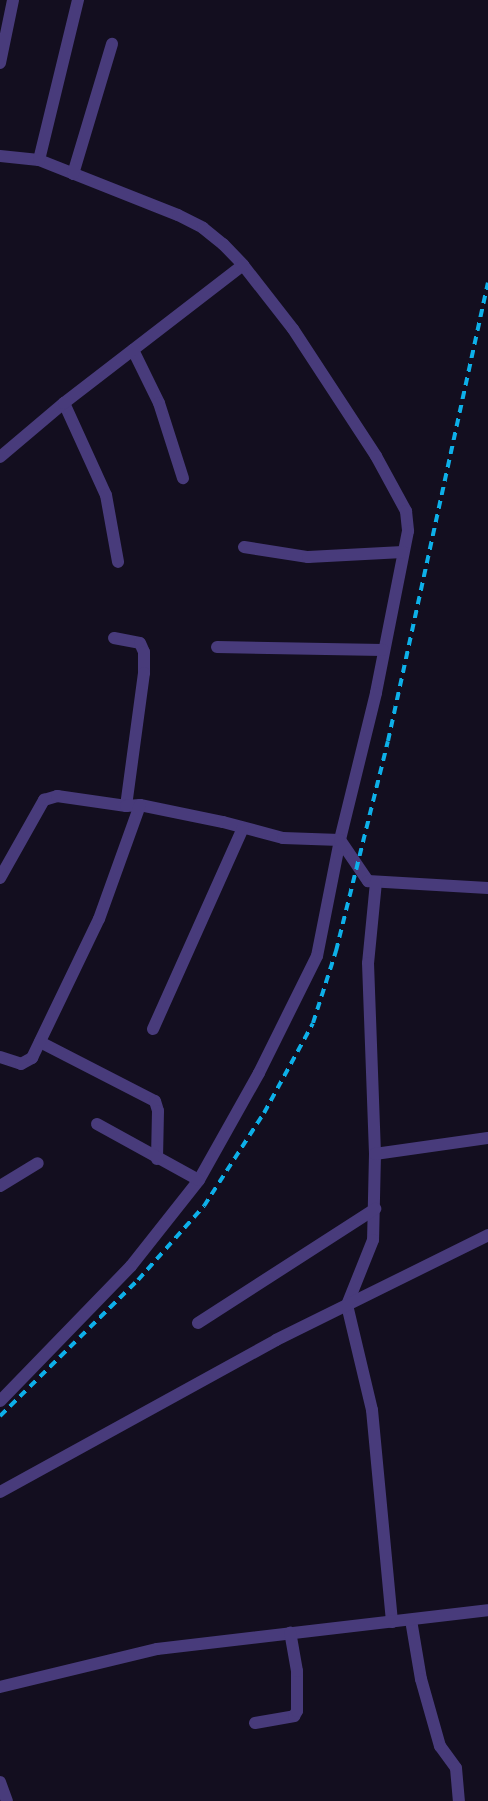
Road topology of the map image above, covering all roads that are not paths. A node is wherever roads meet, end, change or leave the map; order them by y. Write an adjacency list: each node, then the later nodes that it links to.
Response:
1 (13, 0): 4 (street)
2 (78, 0): 6 (street)
3 (112, 44): 7 (street)
4 (0, 63)
5 (0, 156): 6 (street)
6 (39, 160): 7 (street)
7 (72, 174): 8 (street)
8 (244, 264): 9 (street); 14 (street)
9 (133, 350): 10 (street); 12 (street)
10 (64, 403): 11 (street); 15 (street)
11 (0, 457)
12 (183, 478)
13 (244, 547): 14 (street)
14 (403, 552): 18 (street)
15 (118, 562)
16 (114, 638): 20 (street)
17 (218, 646): 18 (street)
18 (383, 650): 22 (street)
19 (140, 805): 20 (street); 21 (street); 27 (street)
20 (126, 806): 23 (street)
21 (243, 828): 22 (street); 26 (street)
22 (340, 840): 24 (street); 34 (street)
23 (0, 878)
24 (376, 882): 25 (street); 31 (street)
25 (488, 888)
26 (152, 1029)
27 (40, 1042): 28 (street); 32 (street)
28 (0, 1057)
29 (97, 1124): 32 (street)
30 (488, 1138): 31 (street)
31 (375, 1154): 36 (street)
32 (156, 1159): 34 (street)
33 (38, 1163): 35 (street)
34 (199, 1180): 40 (street)
35 (0, 1186)
36 (375, 1209): 38 (street); 39 (street)
37 (488, 1235): 38 (street)
38 (347, 1304): 41 (street); 44 (street)
39 (198, 1323)
40 (0, 1401)
41 (0, 1492)
42 (488, 1610): 43 (street)
43 (411, 1620): 44 (street); 50 (street)
44 (392, 1622): 45 (street)
45 (290, 1633): 46 (street); 47 (street)
46 (0, 1687)
47 (255, 1723)
48 (0, 1782): 49 (street)
49 (7, 1801)
50 (459, 1801)

